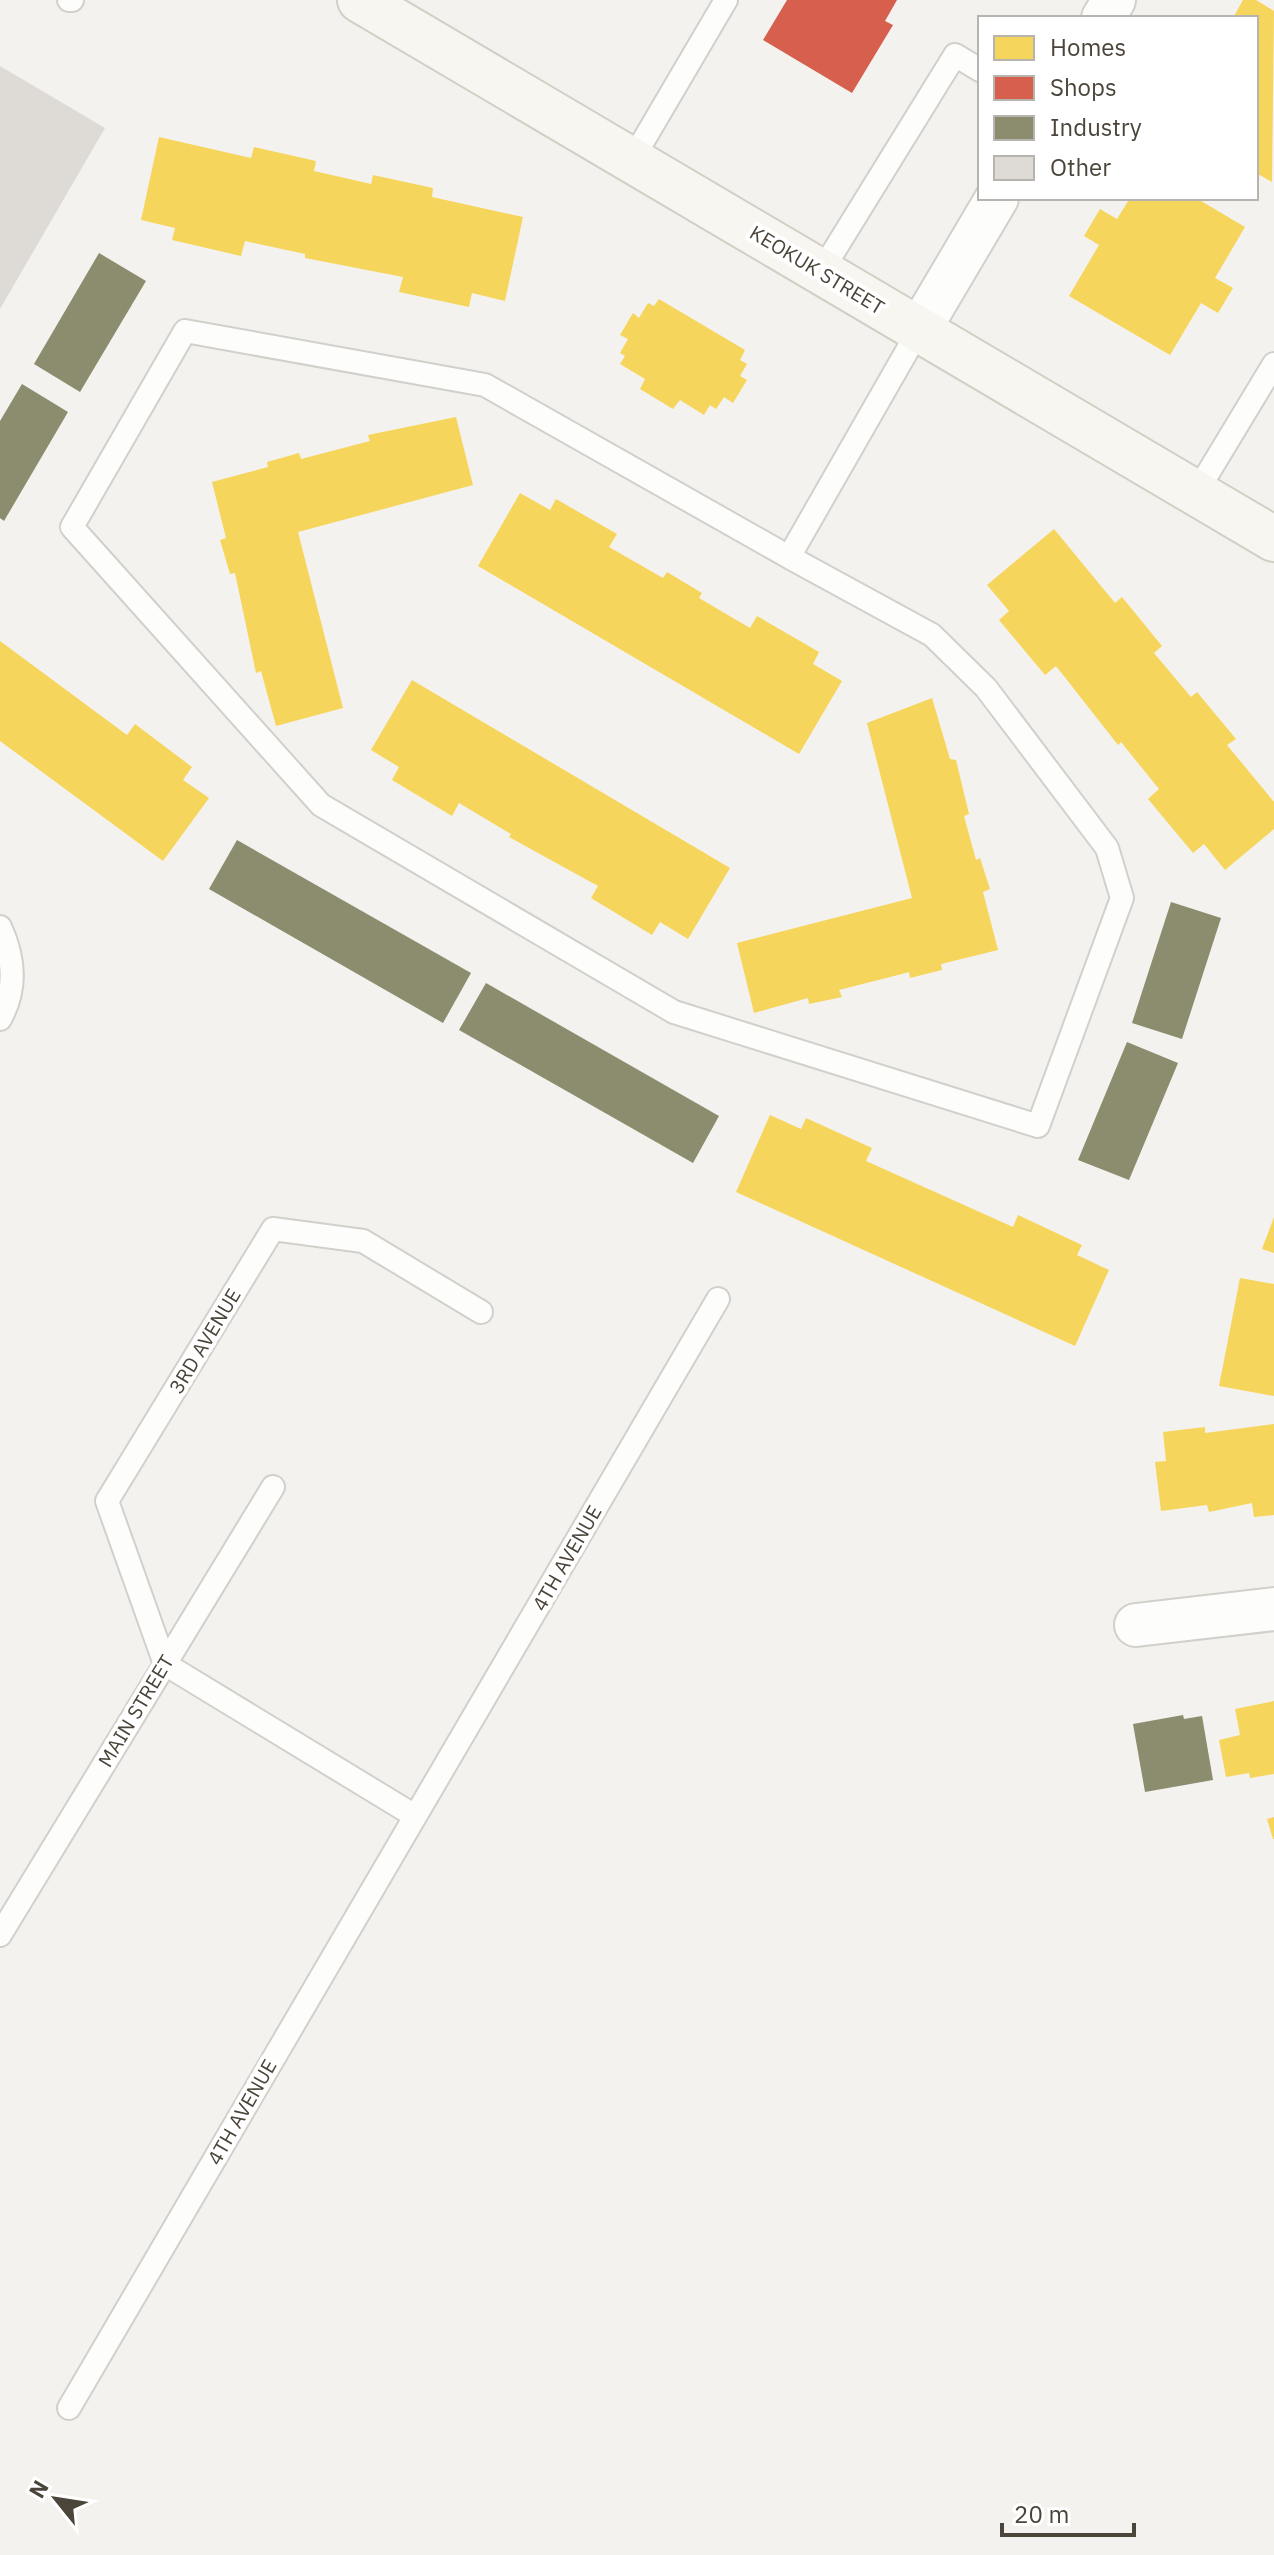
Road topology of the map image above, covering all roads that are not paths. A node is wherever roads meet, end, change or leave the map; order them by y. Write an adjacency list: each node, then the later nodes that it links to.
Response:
1 (360, 0): 4 (street, KEOKUK STREET)
2 (726, 0): 4 (lane)
3 (978, 69): 6 (lane)
4 (632, 160): 6 (street, KEOKUK STREET)
5 (996, 200): 7 (street)
6 (821, 272): 7 (street, KEOKUK STREET)
7 (919, 330): 9 (street, KEOKUK STREET); 11 (lane)
8 (1274, 364): 9 (lane)
9 (1196, 493): 10 (street, KEOKUK STREET)
10 (1274, 539)
11 (789, 557): 11 (lane)
12 (0, 927): 13 (lane)
13 (0, 1019)
14 (718, 1299): 20 (lane, 4TH AVENUE)
15 (481, 1312): 19 (lane, 3RD AVENUE)
16 (273, 1487): 19 (lane, MAIN STREET)
17 (1274, 1609): 18 (street)
18 (1136, 1625)
19 (165, 1664): 20 (lane); 21 (lane, MAIN STREET)
20 (415, 1816): 22 (lane, 4TH AVENUE)
21 (0, 1935)
22 (69, 2408)

